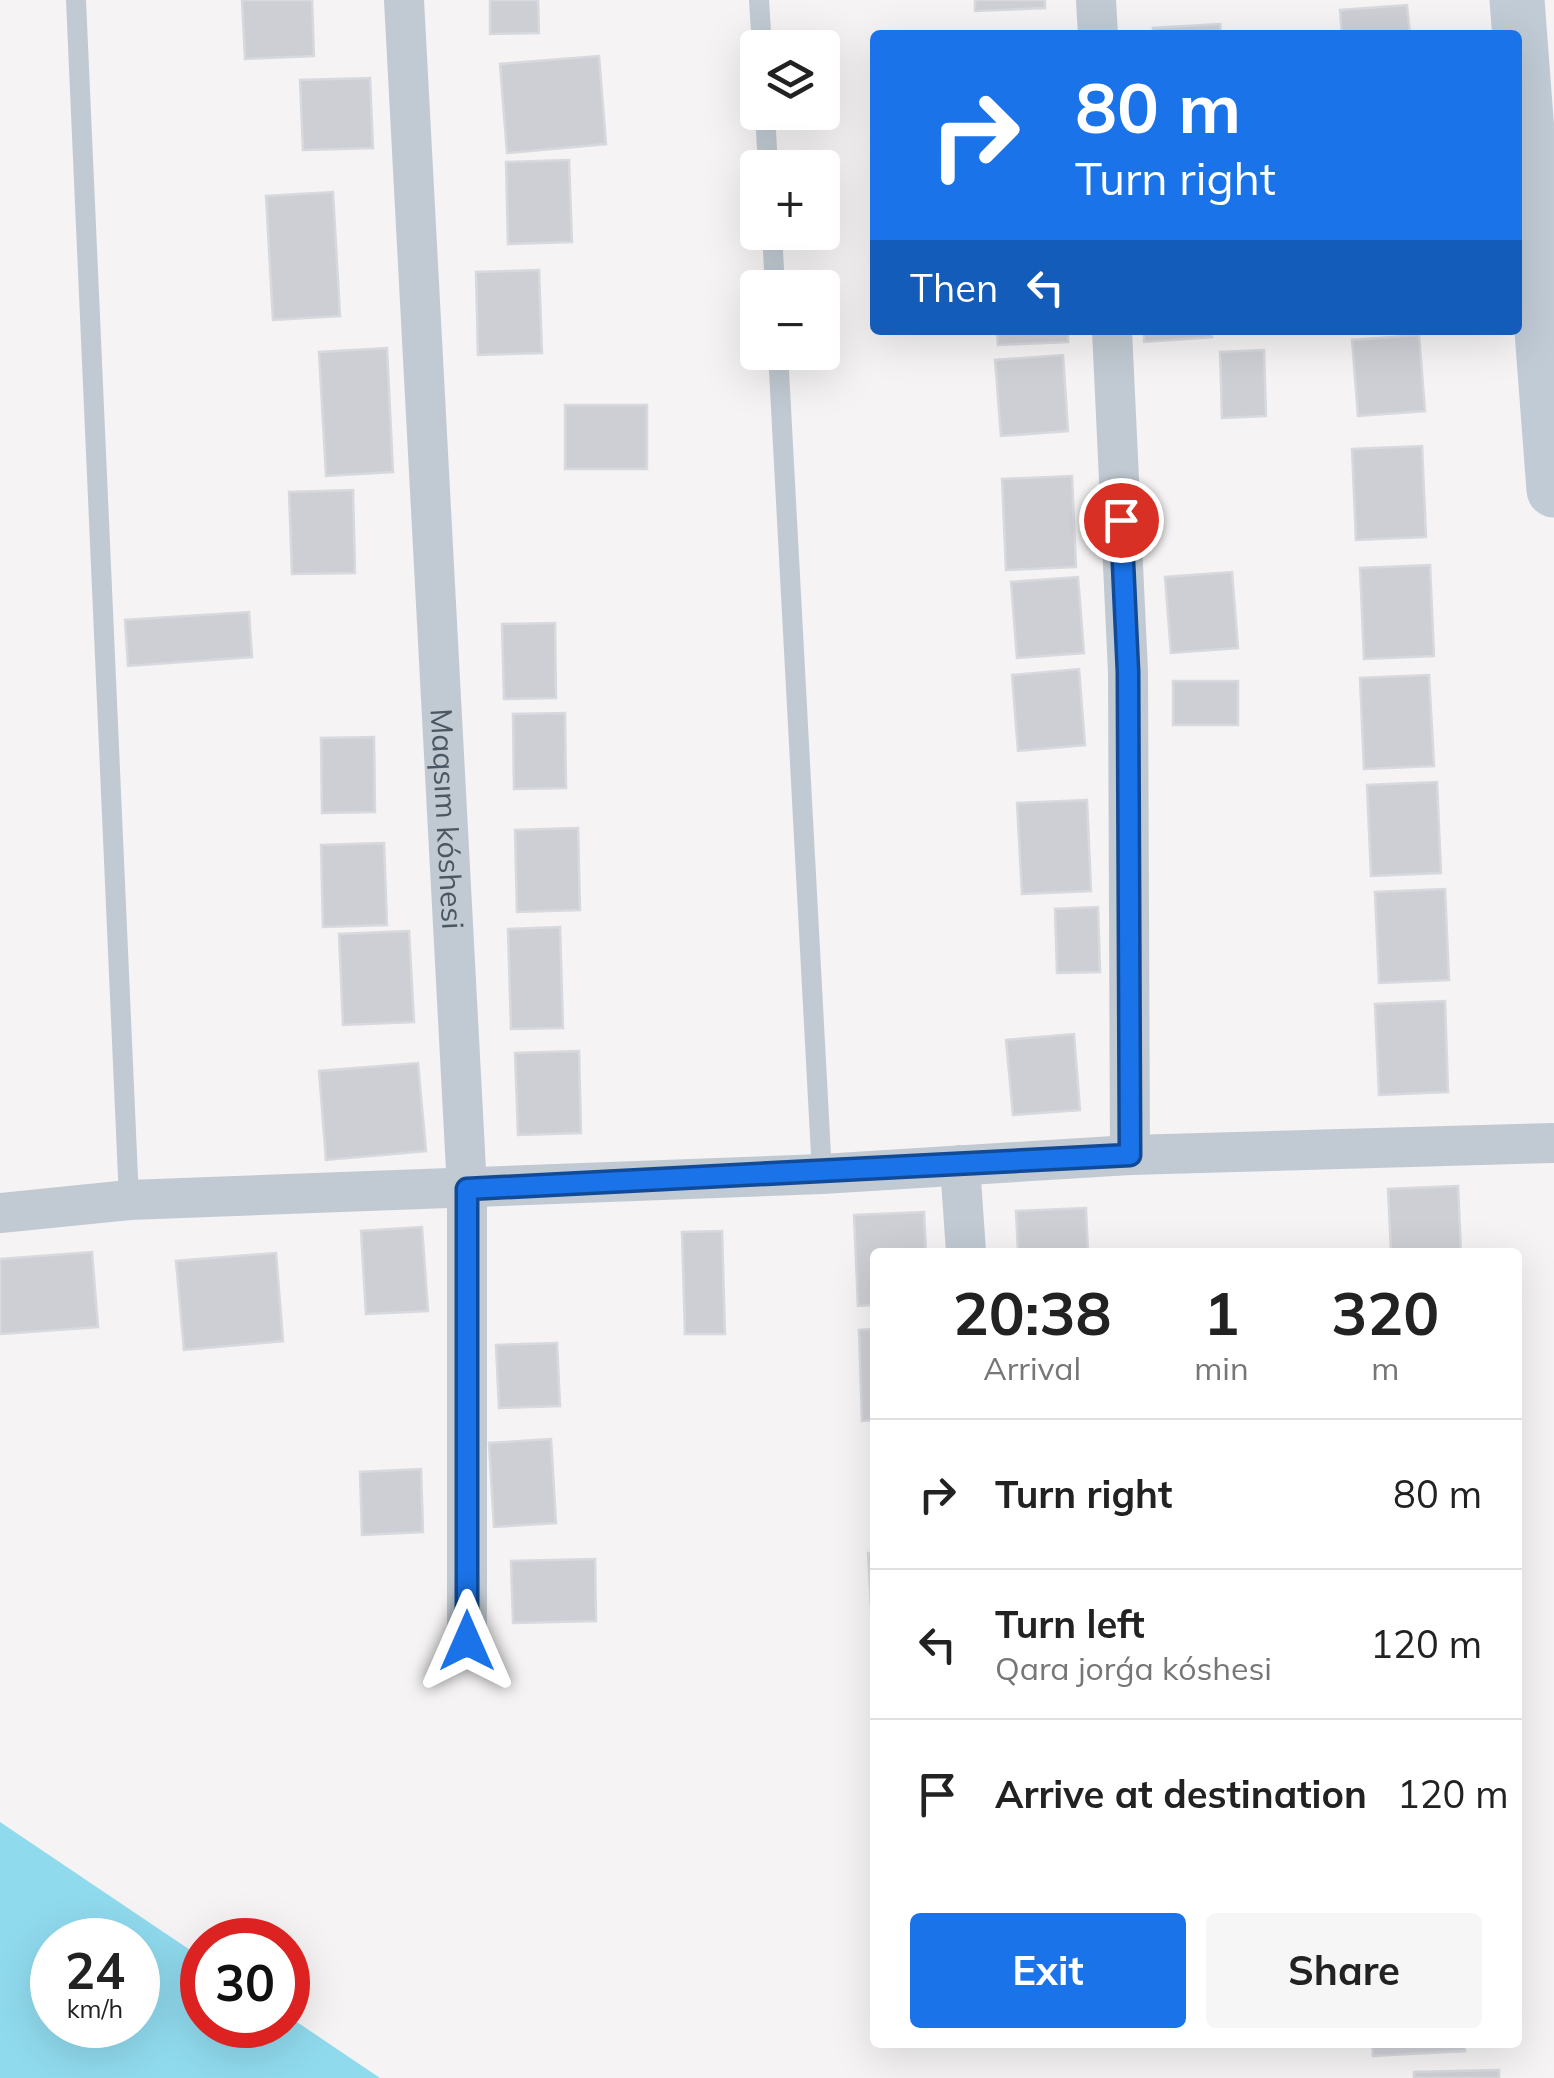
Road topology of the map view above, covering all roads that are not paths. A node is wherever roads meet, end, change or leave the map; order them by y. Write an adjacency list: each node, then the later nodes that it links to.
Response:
1 (76, 0): 17 (lane)
2 (404, 0): 16 (street, Maqsım kóshesi)
3 (759, 0): 6 (lane)
4 (1096, 0): 7 (street)
5 (1517, 0): 8 (main road)
6 (761, 30)
7 (1098, 30)
8 (1540, 116): 11 (main road)
9 (1112, 335): 13 (street)
10 (779, 370): 15 (lane)
11 (1554, 490)
12 (1554, 1142): 13 (street)
13 (1130, 1155): 14 (street)
14 (960, 1165): 15 (street); 19 (street)
15 (822, 1174): 16 (street)
16 (467, 1189): 17 (street); 20 (street, Maqsım kóshesi)
17 (129, 1200): 18 (street)
18 (0, 1213)
19 (966, 1248)
20 (467, 1641)

